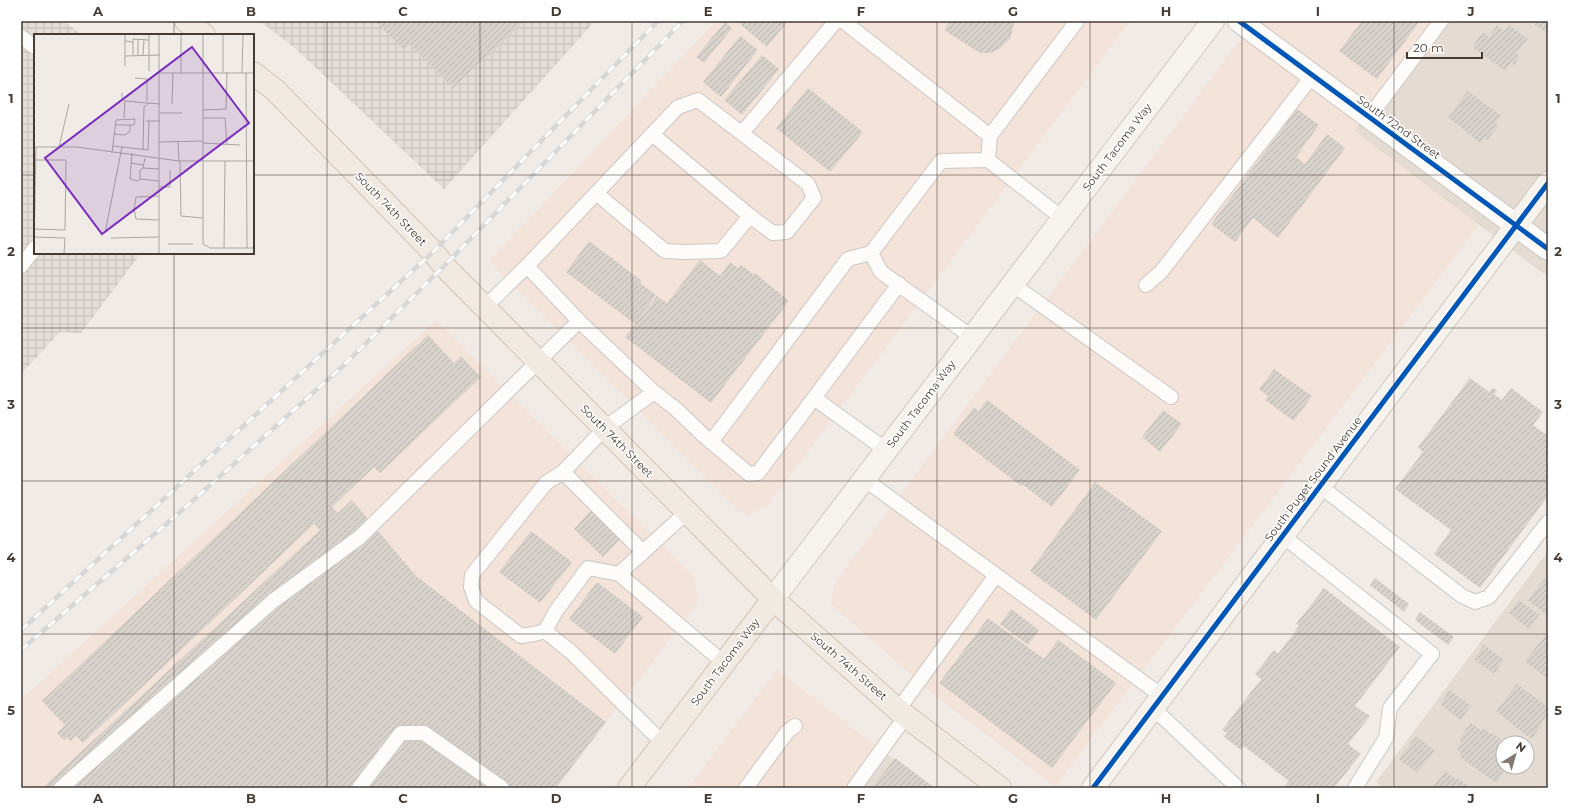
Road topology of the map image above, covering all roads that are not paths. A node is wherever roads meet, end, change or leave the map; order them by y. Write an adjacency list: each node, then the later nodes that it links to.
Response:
1 (186, 21): 8 (main road)
2 (836, 21): 14 (lane)
3 (843, 21): 16 (lane)
4 (1077, 21): 16 (lane)
5 (1213, 21): 21 (street, South Tacoma Way)
6 (1239, 21): 12 (street, South 72nd Street)
7 (1441, 21): 13 (lane)
8 (203, 34)
9 (21, 37): 10 (lane)
10 (34, 46)
11 (254, 74): 31 (main road, South 74th Street)
12 (1313, 75): 13 (street, South 72nd Street); 30 (lane)
13 (1369, 117): 22 (street, South 72nd Street)
14 (742, 133): 15 (lane); 20 (lane)
15 (652, 134): 19 (lane); 20 (lane)
16 (990, 136): 17 (lane)
17 (988, 160): 21 (lane); 25 (lane)
18 (1548, 183): 22 (street, South Puget Sound Avenue)
19 (596, 193): 20 (lane); 27 (lane)
20 (750, 216)
21 (1062, 218): 29 (street, South Tacoma Way)
22 (1516, 225): 24 (street, South 72nd Street); 43 (street, South Puget Sound Avenue)
23 (34, 249): 26 (lane)
24 (1548, 249)
25 (871, 254): 28 (lane); 39 (lane)
26 (21, 266)
27 (527, 266): 31 (lane); 32 (lane)
28 (899, 284): 33 (lane); 37 (lane)
29 (1012, 284): 33 (street, South Tacoma Way); 36 (lane)
30 (1146, 286)
31 (485, 307): 34 (main road, South 74th Street)
32 (579, 321): 34 (lane); 35 (lane)
33 (972, 337): 40 (street, South Tacoma Way)
34 (538, 360): 38 (main road, South 74th Street); 58 (lane)
35 (654, 392): 38 (lane); 39 (lane)
36 (1171, 397)
37 (814, 398): 39 (lane); 40 (lane)
38 (605, 428): 41 (lane); 44 (main road, South 74th Street)
39 (711, 442)
40 (886, 450): 42 (street, South Tacoma Way)
41 (563, 472): 47 (lane); 51 (lane)
42 (864, 479): 49 (lane); 50 (street, South Tacoma Way)
43 (1320, 486): 45 (lane); 46 (street, South Puget Sound Avenue)
44 (687, 512): 47 (lane); 50 (main road, South 74th Street)
45 (1548, 522)
46 (1283, 536): 53 (street, South Puget Sound Avenue); 66 (lane)
47 (643, 552): 48 (lane)
48 (619, 574): 51 (lane); 52 (lane)
49 (996, 574): 53 (lane); 54 (lane)
50 (772, 599): 52 (main road, South Tacoma Way); 54 (main road, South 74th Street)
51 (545, 631): 56 (lane)
52 (724, 663): 56 (main road, South Tacoma Way)
53 (1158, 702): 64 (street, South Puget Sound Avenue); 65 (lane)
54 (902, 713): 62 (lane); 63 (main road, South 74th Street)
55 (795, 726): 61 (lane)
56 (663, 743): 57 (main road, South Tacoma Way)
57 (632, 787)
58 (61, 788)
59 (359, 788): 60 (lane)
60 (502, 788)
61 (746, 788)
62 (854, 788)
63 (1000, 788)
64 (1093, 788)
65 (1238, 788)
66 (1355, 788)

